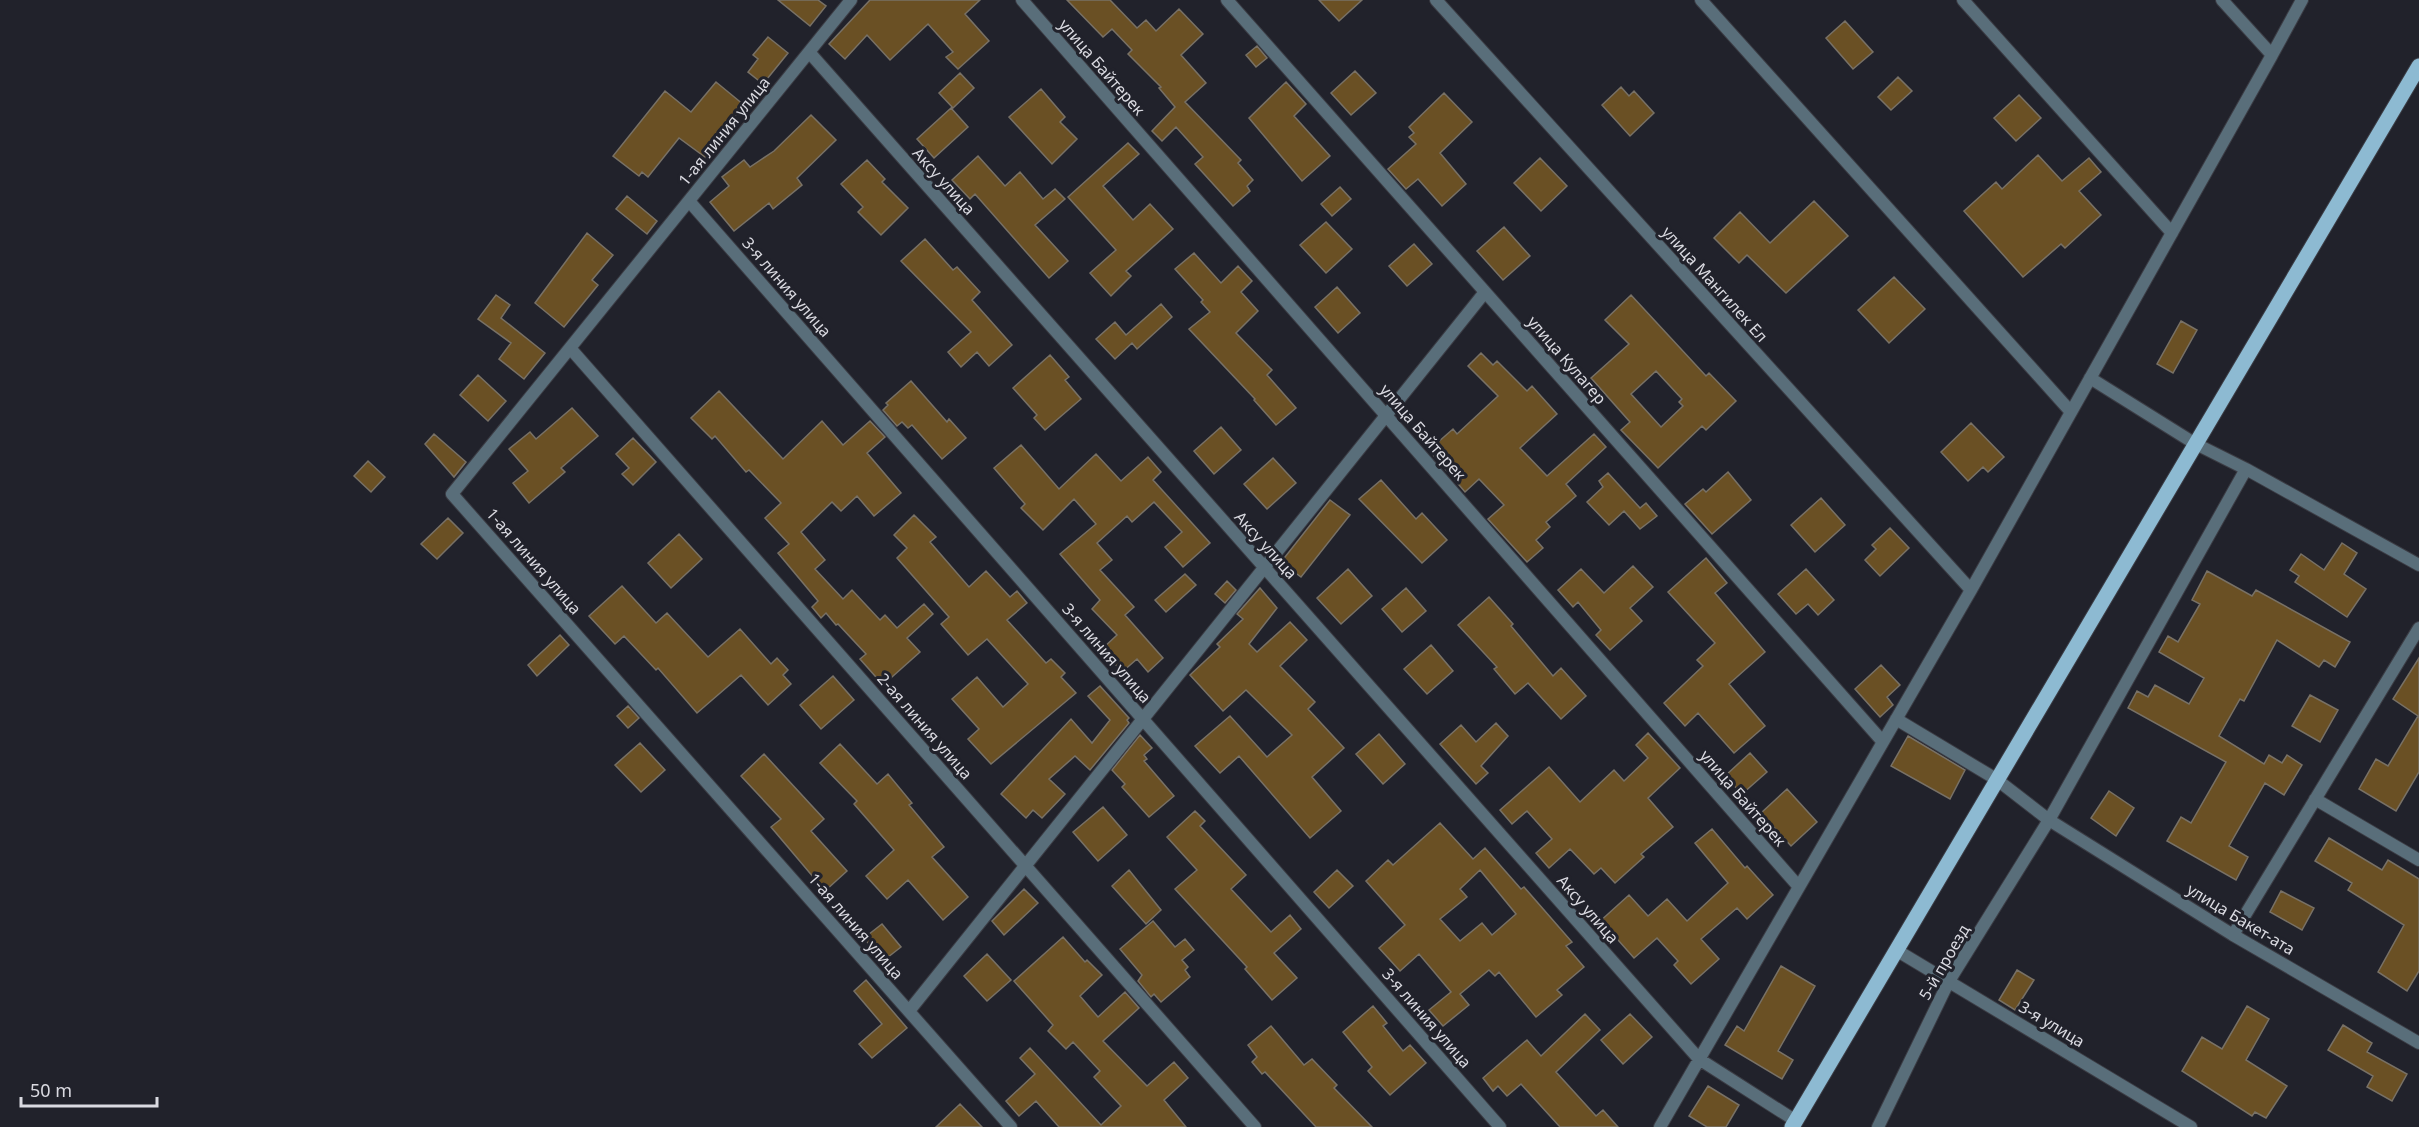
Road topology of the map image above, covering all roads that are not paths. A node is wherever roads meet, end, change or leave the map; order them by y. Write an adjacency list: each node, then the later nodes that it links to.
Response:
1 (851, 0): 9 (street, 1-ая линия улица)
2 (1022, 0): 18 (street, улица Байтерек)
3 (1227, 0): 14 (street, улица Кулагер)
4 (1436, 0): 23 (street, улица Мангилек Ел)
5 (1701, 0): 17 (street)
6 (1963, 0): 13 (street)
7 (2223, 0): 10 (street)
8 (2302, 0): 10 (street)
9 (808, 52): 12 (street, 1-ая линия улица); 22 (street, Аксу улица)
10 (2272, 55): 13 (street)
11 (2419, 66): 19 (main road)
12 (688, 201): 15 (street, 1-ая линия улица); 25 (street, 3-я линия улица)
13 (2172, 233): 16 (street)
14 (1485, 292): 18 (street); 27 (street, улица Кулагер)
15 (570, 348): 32 (street, 2-ая линия улица); 37 (street, 1-ая линия улица)
16 (2090, 378): 17 (street); 19 (street)
17 (2071, 412): 23 (street)
18 (1386, 415): 22 (street); 33 (street, улица Байтерек)
19 (2194, 443): 20 (street); 28 (main road)
20 (2246, 469): 21 (street); 30 (street, 5-й проезд)
21 (2419, 565)
22 (1264, 567): 25 (street); 39 (street, Аксу улица)
23 (1971, 590): 26 (street)
24 (2419, 628): 29 (street)
25 (1143, 719): 32 (street); 43 (street, 3-я линия улица)
26 (1896, 719): 27 (street); 28 (street, улица Бакет-ата)
27 (1883, 742): 33 (street)
28 (1996, 779): 30 (street, улица Бакет-ата); 35 (main road)
29 (2315, 799): 31 (street); 34 (street)
30 (2049, 820): 34 (street, улица Бакет-ата); 36 (street, 5-й проезд)
31 (2419, 860)
32 (1025, 866): 37 (street); 42 (street, 2-ая линия улица)
33 (1799, 887): 39 (street)
34 (2233, 935): 38 (street, улица Бакет-ата)
35 (1896, 950): 36 (street, 3-я улица); 40 (main road)
36 (1949, 981): 45 (street, 5-й проезд); 46 (street, 3-я улица)
37 (909, 1011): 41 (street, 1-ая линия улица)
38 (2419, 1043)
39 (1699, 1059): 40 (street, Аксу улица); 44 (street)
40 (1794, 1124)
41 (1011, 1127)
42 (1255, 1127)
43 (1500, 1127)
44 (1660, 1127)
45 (1878, 1127)
46 (2191, 1127)

